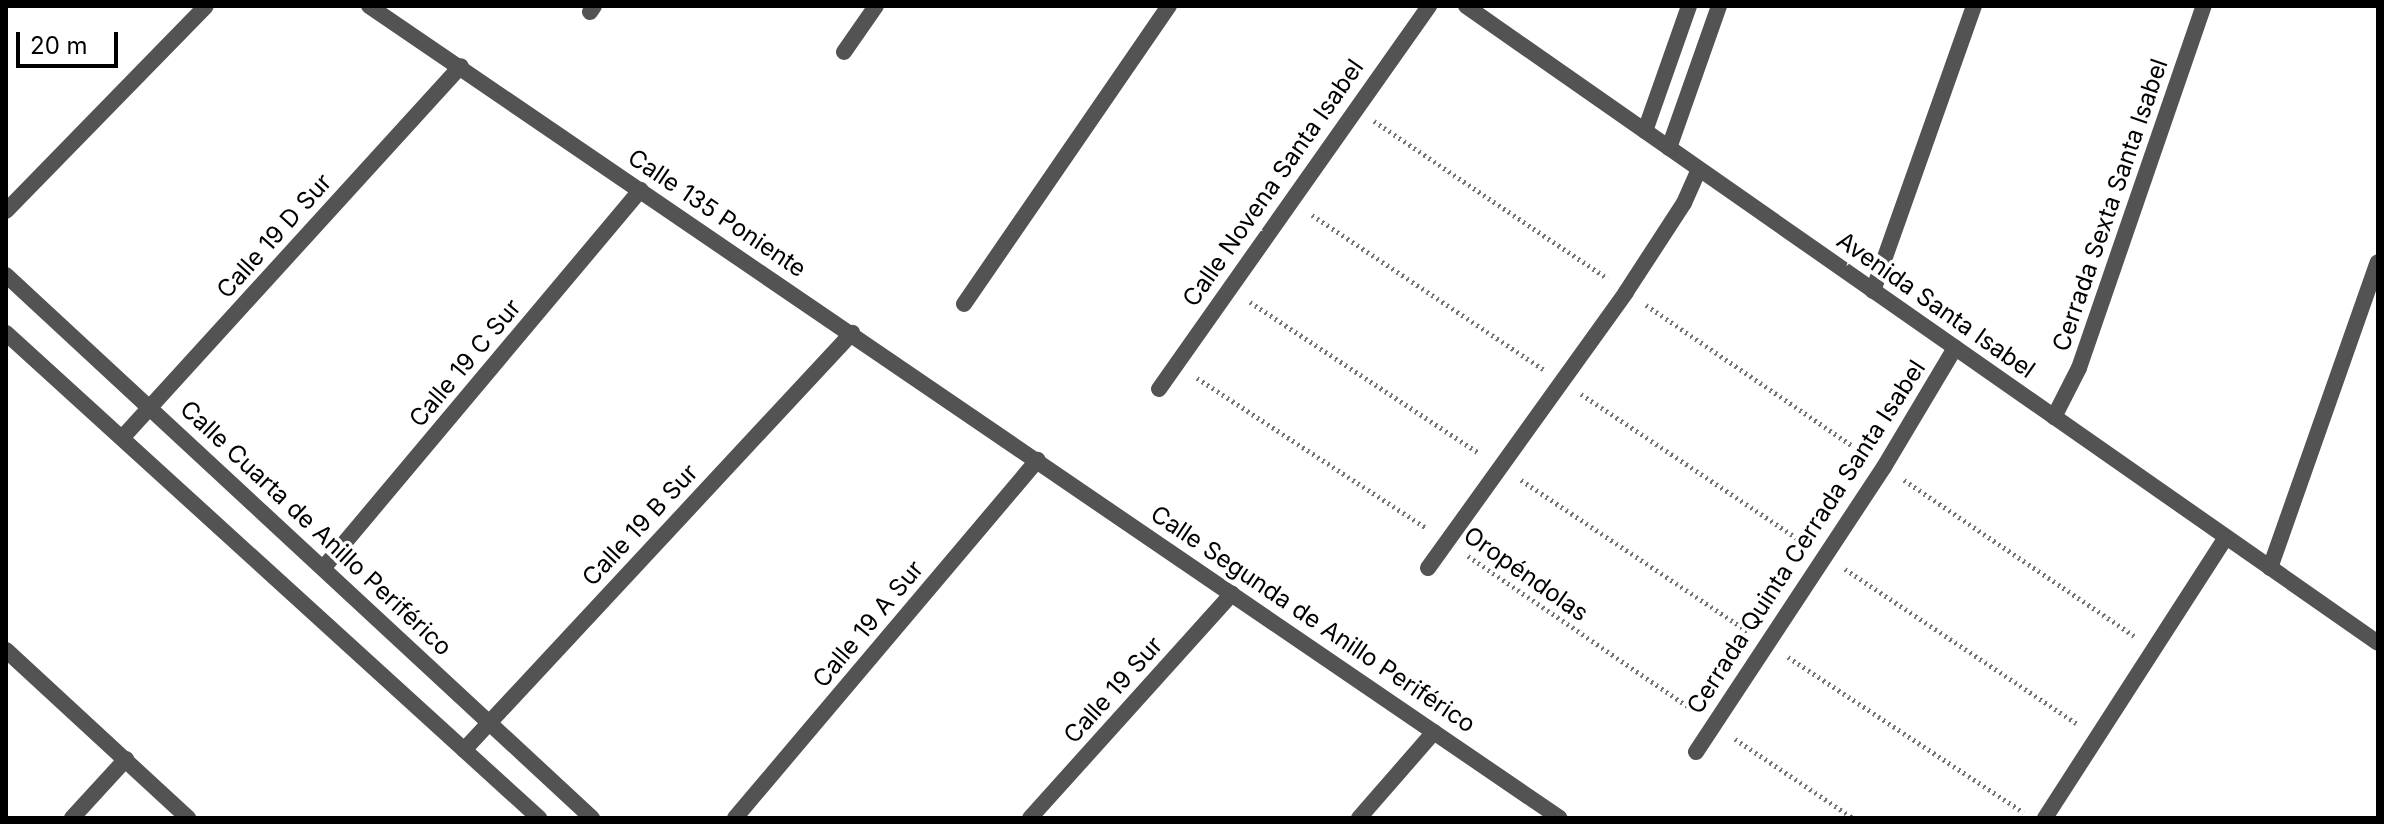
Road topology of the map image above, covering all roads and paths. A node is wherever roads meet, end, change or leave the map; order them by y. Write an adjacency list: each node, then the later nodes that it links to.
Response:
1 (206, 6): 19 (street)
2 (369, 6): 12 (street, Calle 135 Poniente)
3 (876, 6): 11 (street)
4 (1169, 6): 25 (street)
5 (1429, 6): 13 (street, Calle Novena Santa Isabel)
6 (1466, 6): 14 (street, Avenida Santa Isabel)
7 (1689, 6): 14 (street)
8 (1719, 6): 15 (street)
9 (1974, 6): 23 (street)
10 (2204, 6): 33 (street, Cerrada Sexta Santa Isabel)
11 (844, 52)
12 (461, 66): 17 (street, Calle 135 Poniente); 32 (street, Calle 19 D Sur)
13 (1354, 107): 18 (street, Calle Novena Santa Isabel); 24 (path)
14 (1645, 131): 15 (street, Avenida Santa Isabel)
15 (1669, 148): 16 (street, Avenida Santa Isabel)
16 (1699, 170): 23 (street, Avenida Santa Isabel); 24 (street)
17 (641, 190): 27 (street, Calle 135 Poniente); 41 (street, Calle 19 C Sur)
18 (1291, 201): 22 (street, Calle Novena Santa Isabel); 30 (path)
19 (6, 211)
20 (2378, 262): 43 (street)
21 (6, 275): 32 (street, Calle Cuarta de Anillo Periférico)
22 (1229, 288): 29 (street, Calle Novena Santa Isabel); 36 (path)
23 (1873, 291): 28 (street, Avenida Santa Isabel)
24 (1626, 292): 30 (street); 37 (path)
25 (964, 304)
26 (6, 333): 34 (street)
27 (852, 333): 35 (street, Calle 135 Poniente); 49 (street, Calle 19 B Sur)
28 (1955, 348): 33 (street, Avenida Santa Isabel); 37 (street, Cerrada Quinta Cerrada Santa Isabel)
29 (1176, 365): 31 (street, Calle Novena Santa Isabel); 39 (path, Oropéndolas)
30 (1561, 381): 36 (street); 40 (path)
31 (1159, 389)
32 (152, 406): 34 (street, Calle 19 D Sur); 41 (street, Calle Cuarta de Anillo Periférico)
33 (2054, 417): 38 (street, Avenida Santa Isabel)
34 (122, 438): 53 (street)
35 (1038, 460): 44 (street, Calle Segunda de Anillo Periférico); 60 (street, Calle 19 A Sur)
36 (1498, 465): 39 (street); 45 (path)
37 (1884, 467): 40 (street, Cerrada Quinta Cerrada Santa Isabel); 48 (path)
38 (2226, 537): 43 (street, Avenida Santa Isabel); 48 (street)
39 (1447, 541): 42 (street); 50 (path, Oropéndolas)
40 (1825, 556): 45 (street, Cerrada Quinta Cerrada Santa Isabel); 52 (path)
41 (325, 566): 49 (street, Calle Cuarta de Anillo Periférico)
42 (1428, 568)
43 (2270, 568): 46 (street, Avenida Santa Isabel)
44 (1232, 594): 51 (street, Calle Segunda de Anillo Periférico); 61 (street, Calle 19 Sur)
45 (1767, 643): 50 (street, Cerrada Quinta Cerrada Santa Isabel); 65 (path)
46 (2378, 643)
47 (6, 650): 55 (street)
48 (2157, 652): 52 (street)
49 (486, 724): 53 (street, Calle 19 B Sur); 59 (street, Calle Cuarta de Anillo Periférico)
50 (1714, 725): 54 (street, Cerrada Quinta Cerrada Santa Isabel); 64 (path, Oropéndolas)
51 (1434, 732): 62 (street); 63 (street, Calle Segunda de Anillo Periférico)
52 (2099, 738): 66 (street)
53 (464, 750): 58 (street)
54 (1696, 752)
55 (126, 759): 56 (street); 57 (street)
56 (72, 818)
57 (188, 818)
58 (539, 818)
59 (592, 818)
60 (735, 818)
61 (1030, 818)
62 (1359, 818)
63 (1560, 818)
64 (1853, 818)
65 (2033, 818)
66 (2045, 818)

